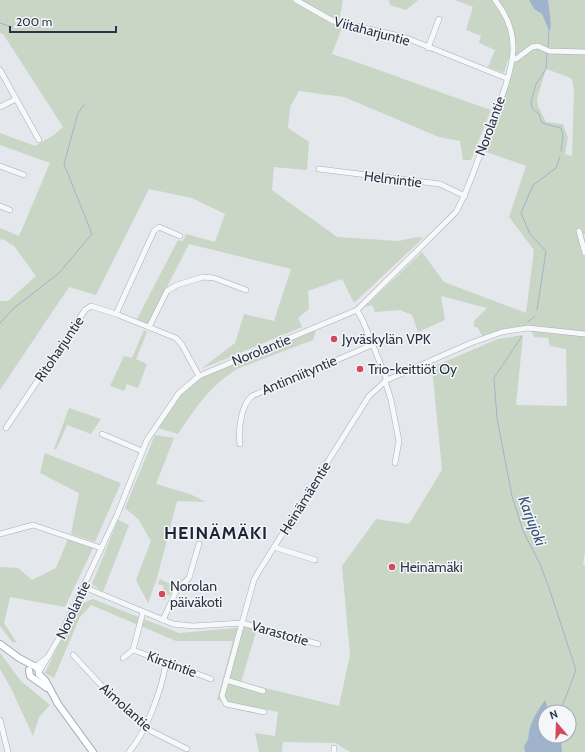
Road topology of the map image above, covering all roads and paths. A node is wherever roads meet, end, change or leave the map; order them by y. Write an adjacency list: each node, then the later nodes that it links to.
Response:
1 (296, 0): 4 (street, Viitaharjuntie)
2 (495, 0): 6 (street, Norolantie)
3 (439, 19): 4 (street, Viitaharjuntie)
4 (428, 48): 8 (street, Viitaharjuntie)
5 (585, 52): 6 (street)
6 (512, 59): 8 (street, Norolantie)
7 (0, 70): 9 (street)
8 (506, 78): 15 (street, Norolantie)
9 (16, 99): 10 (street); 11 (street)
10 (0, 107)
11 (39, 140)
12 (0, 166): 14 (street)
13 (319, 170): 15 (street, Helmintie)
14 (24, 175)
15 (465, 196): 22 (street, Norolantie)
16 (0, 206): 17 (street)
17 (10, 210)
18 (579, 231): 20 (street)
19 (180, 236): 23 (street)
20 (585, 253)
21 (246, 290): 24 (street)
22 (357, 310): 26 (street); 27 (street, Norolantie)
23 (116, 314): 24 (street, Ritoharjuntie); 29 (street, Ritoharjuntie)
24 (149, 327): 27 (street, Ritoharjuntie)
25 (585, 334): 28 (street, Heinämäentie)
26 (372, 345): 28 (street); 31 (street, Antinniityntie)
27 (199, 376): 32 (street, Norolantie)
28 (386, 381): 33 (street); 36 (street, Heinämäentie)
29 (6, 428)
30 (102, 434): 32 (street)
31 (240, 444)
32 (142, 451): 37 (street, Norolantie)
33 (395, 463)
34 (0, 534): 37 (street)
35 (199, 544): 41 (street)
36 (274, 547): 38 (street); 42 (street, Heinämäentie)
37 (101, 548): 39 (street, Norolantie)
38 (315, 560)
39 (84, 587): 40 (street); 49 (street, Norolantie)
40 (143, 612): 41 (street); 45 (street, Kirstintie)
41 (163, 620): 42 (street)
42 (242, 623): 44 (street, Varastotie); 51 (street, Heinämäentie)
43 (0, 644): 49 (main road)
44 (318, 644)
45 (133, 650): 47 (street, Kirstintie); 48 (street, Kirstintie)
46 (73, 655): 55 (street, Aimolantie)
47 (122, 658)
48 (166, 662): 50 (street, Kirstintie); 55 (street)
49 (35, 671): 58 (main road)
50 (211, 679)
51 (226, 680): 52 (street); 53 (street, Heinämäentie)
52 (263, 691)
53 (264, 712)
54 (0, 720): 57 (street)
55 (145, 725): 56 (street, Aimolantie); 59 (street)
56 (187, 749)
57 (8, 752)
58 (93, 752)
59 (129, 752)

